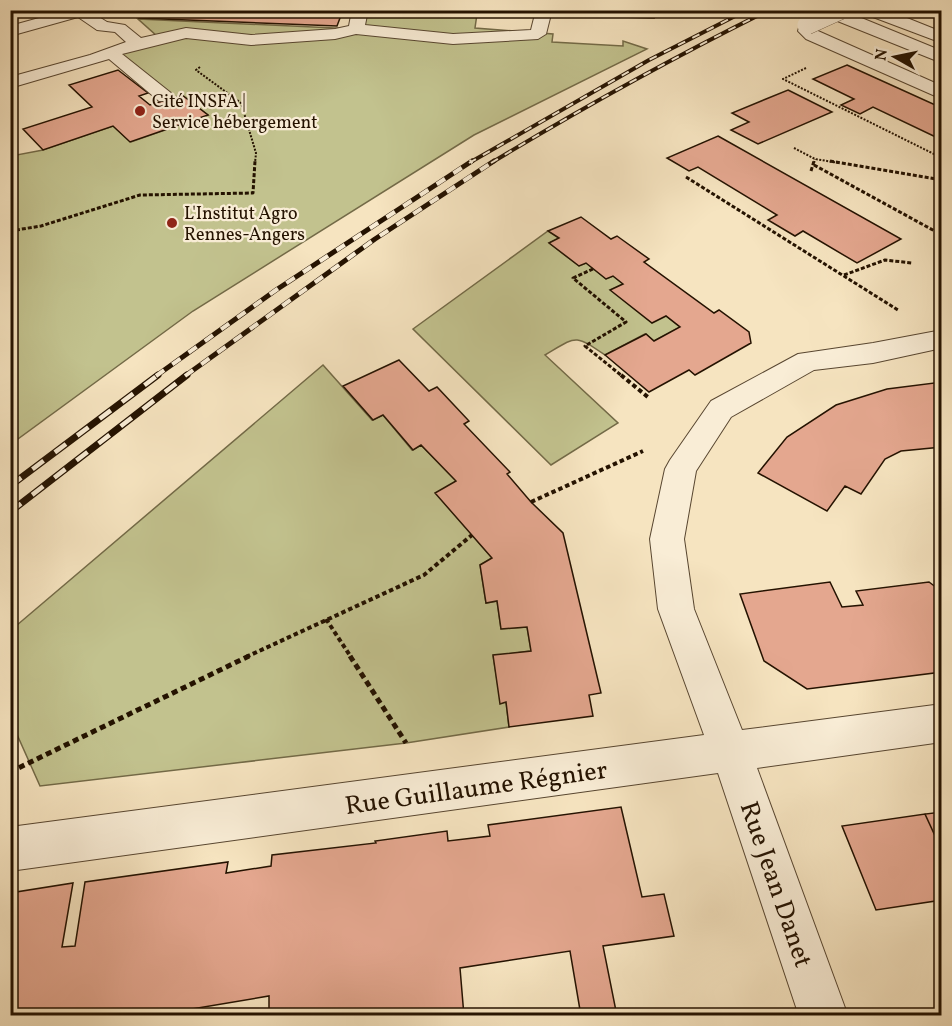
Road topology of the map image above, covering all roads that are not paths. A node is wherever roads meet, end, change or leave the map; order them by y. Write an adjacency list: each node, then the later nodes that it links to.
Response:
1 (360, 10): 6 (lane)
2 (544, 10): 6 (lane)
3 (826, 10): 11 (street)
4 (840, 10): 13 (street, bridge)
5 (871, 10): 8 (street)
6 (356, 29): 9 (lane)
7 (10, 31): 9 (lane)
8 (942, 38)
9 (138, 44): 10 (lane)
10 (110, 52): 12 (lane); 14 (lane)
11 (942, 58)
12 (10, 83)
13 (942, 93)
14 (165, 97)
15 (942, 339): 17 (street, Rue Jean Danet)
16 (942, 723): 17 (street, Rue Guillaume Régnier)
17 (731, 753): 18 (street, Rue Guillaume Régnier); 19 (street, Rue Jean Danet)
18 (10, 849)
19 (824, 1016)

